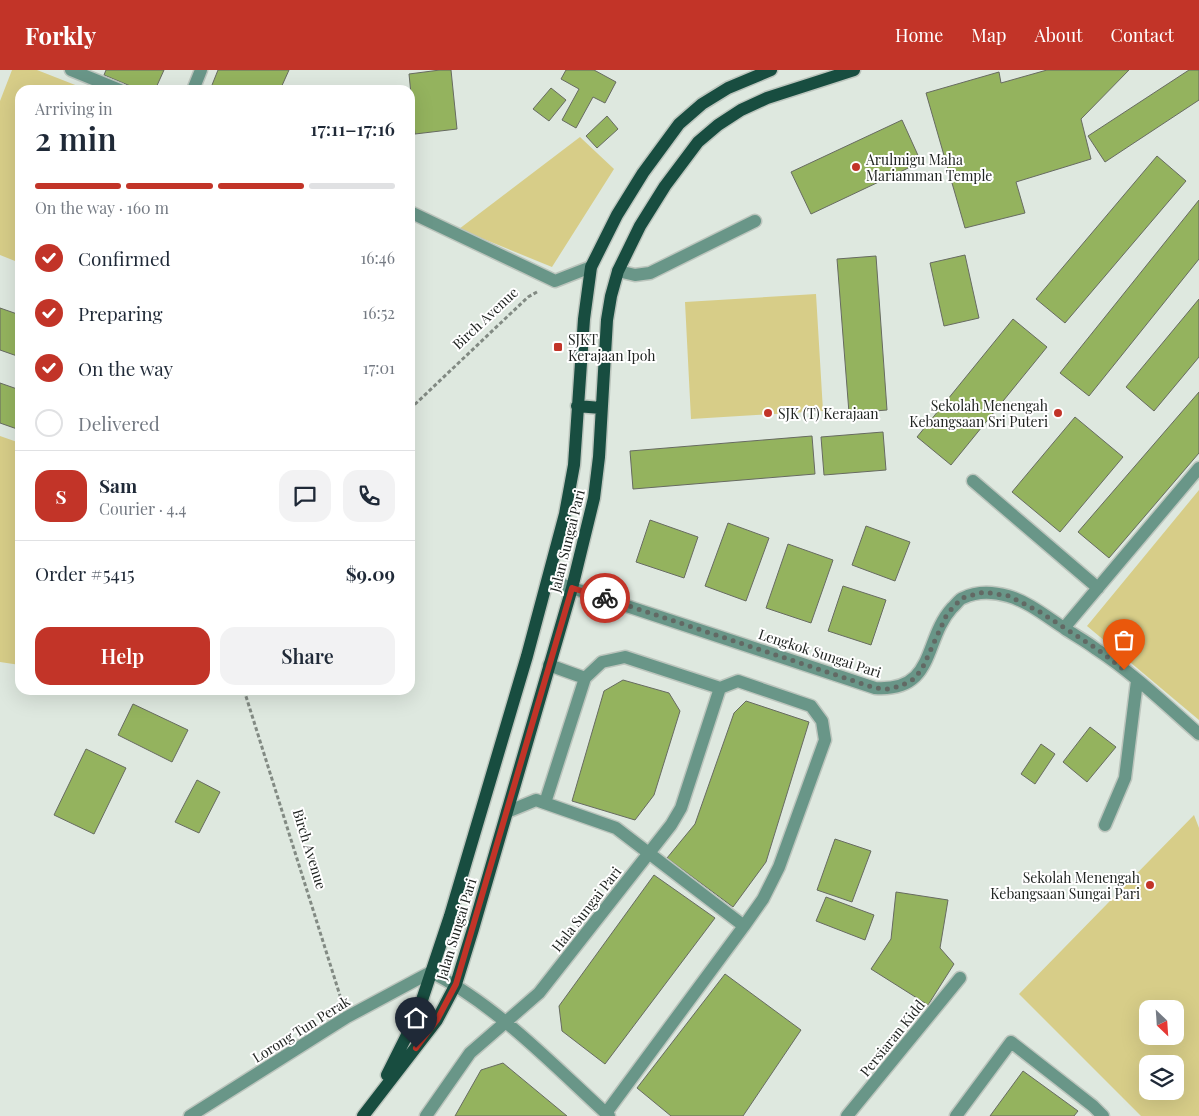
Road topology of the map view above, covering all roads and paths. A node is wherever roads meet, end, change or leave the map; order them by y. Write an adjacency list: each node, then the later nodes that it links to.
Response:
1 (71, 70): 5 (street)
2 (201, 70): 6 (street)
3 (771, 70): 9 (main road, Jalan Sungai Pari)
4 (854, 70): 10 (main road, Jalan Sungai Pari)
5 (108, 85)
6 (195, 85)
7 (415, 214): 11 (street)
8 (755, 221): 10 (street)
9 (591, 267): 11 (street); 13 (main road, Jalan Sungai Pari)
10 (618, 271): 14 (main road, Jalan Sungai Pari)
11 (555, 281): 12 (path, Birch Avenue)
12 (415, 403)
13 (578, 406): 14 (main road); 17 (main road, Jalan Sungai Pari)
14 (601, 408): 18 (main road, Jalan Sungai Pari)
15 (1199, 468): 19 (street)
16 (973, 481): 19 (street)
17 (548, 580): 18 (street, Lengkok Sungai Pari); 32 (main road, Jalan Sungai Pari)
18 (572, 588): 20 (street, Lengkok Sungai Pari); 21 (main road, Jalan Sungai Pari)
19 (1098, 588): 20 (street)
20 (1064, 628): 23 (street, Lengkok Sungai Pari)
21 (549, 665): 22 (street); 28 (main road, Jalan Sungai Pari)
22 (585, 678): 24 (street); 27 (street)
23 (1137, 681): 26 (street, Lengkok Sungai Pari); 29 (street)
24 (720, 688): 30 (street, Hala Sungai Pari); 31 (street)
25 (246, 695): 35 (path, Birch Avenue)
26 (1199, 734)
27 (545, 803): 28 (street); 30 (street)
28 (507, 812): 34 (main road, Jalan Sungai Pari)
29 (1105, 825)
30 (648, 854): 31 (street); 36 (street, Hala Sungai Pari)
31 (744, 926): 38 (street)
32 (431, 972): 34 (street); 35 (street, Lorong Tun Perak); 37 (main road, Jalan Sungai Pari)
33 (960, 978): 42 (street, Persiaran Kidd)
34 (456, 984): 36 (street); 37 (main road, Jalan Sungai Pari)
35 (347, 1017): 39 (street, Lorong Tun Perak)
36 (506, 1022): 38 (street); 41 (street, Hala Sungai Pari)
37 (374, 1102): 40 (main road, Jalan Sungai Pari)
38 (608, 1115)
39 (190, 1116)
40 (364, 1116)
41 (426, 1116)
42 (847, 1116)
43 (956, 1116): 44 (street)
44 (1103, 1116)

